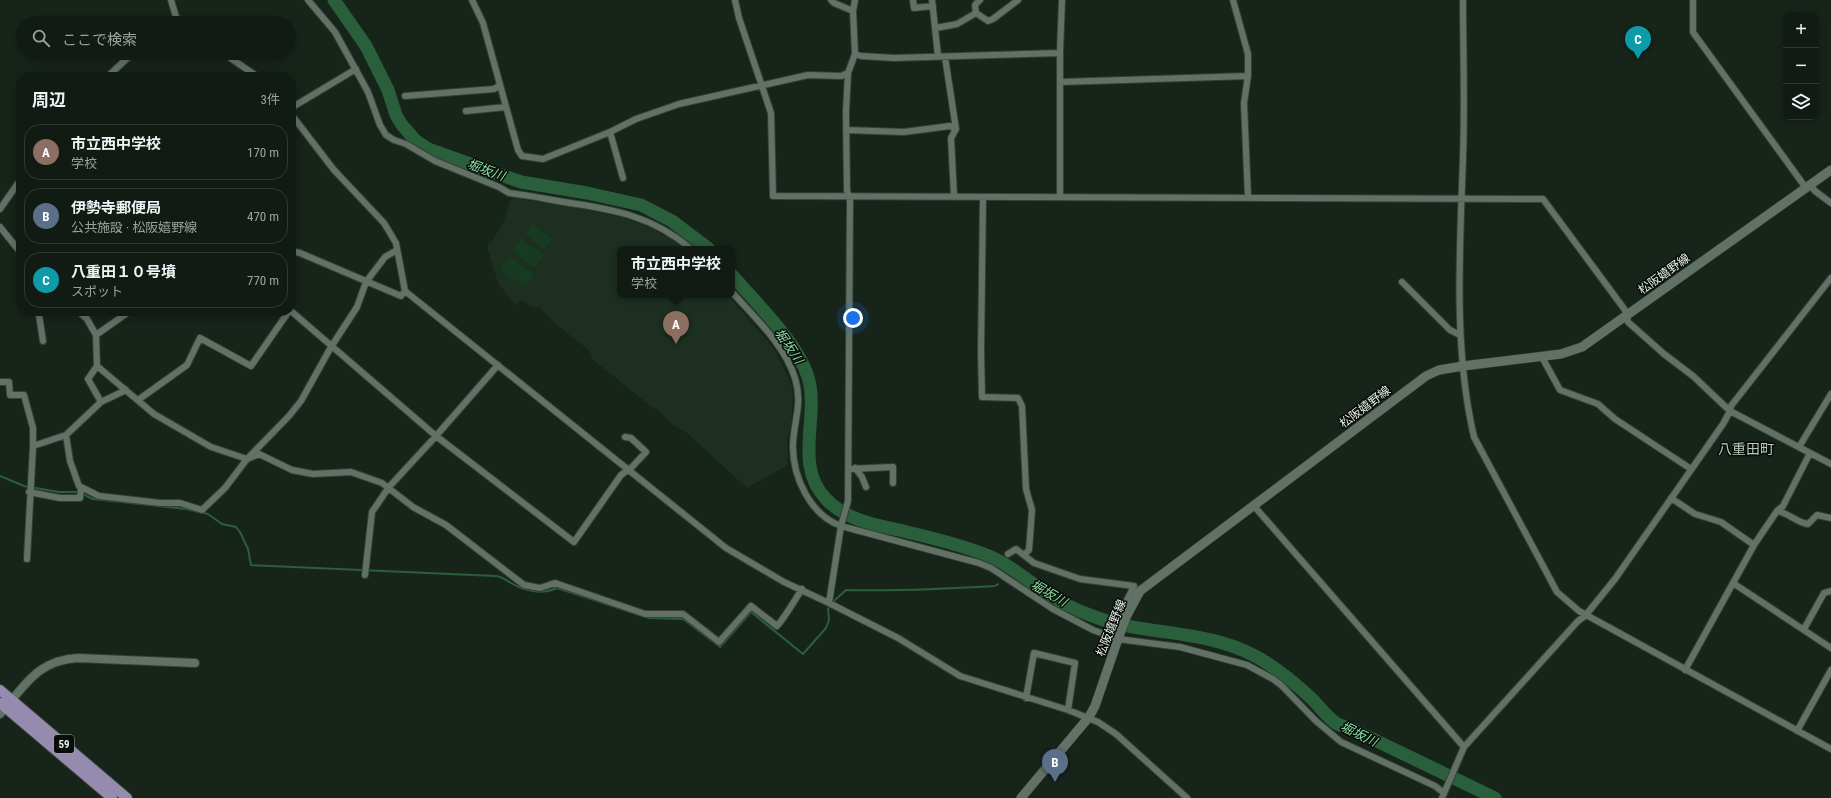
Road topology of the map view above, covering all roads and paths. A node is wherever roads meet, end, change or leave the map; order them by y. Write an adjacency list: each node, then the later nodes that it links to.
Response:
1 (171, 0): 17 (street)
2 (308, 0): 25 (street)
3 (472, 0): 31 (street)
4 (735, 0): 32 (street)
5 (831, 0): 15 (street)
6 (855, 0): 15 (street)
7 (913, 0): 14 (street)
8 (980, 0): 16 (street)
9 (1018, 0): 16 (street)
10 (1062, 0): 19 (street)
11 (1233, 0): 29 (street)
12 (1463, 0): 50 (street)
13 (1693, 0): 44 (street)
14 (933, 3): 18 (street)
15 (853, 11): 20 (street)
16 (976, 13): 18 (street)
17 (176, 16)
18 (936, 28): 21 (street)
19 (1060, 53): 22 (street); 30 (street)
20 (855, 54): 21 (street); 28 (street)
21 (938, 56): 22 (street)
22 (945, 57): 38 (street)
23 (125, 60): 26 (street)
24 (233, 60): 27 (street)
25 (356, 69): 34 (street); 54 (street)
26 (112, 72)
27 (251, 72)
28 (848, 74): 32 (street); 39 (street)
29 (1248, 76): 30 (street); 49 (street)
30 (1060, 82): 47 (street)
31 (500, 85): 33 (street); 35 (street)
32 (762, 85): 40 (street); 48 (street)
33 (406, 96)
34 (296, 105)
35 (506, 107): 36 (street); 40 (street)
36 (466, 111)
37 (296, 121): 56 (street)
38 (956, 129): 39 (street); 45 (street)
39 (846, 130): 48 (street)
40 (610, 132): 42 (street)
41 (1831, 170): 44 (main road, 松阪嬉野線)
42 (623, 178)
43 (16, 186): 52 (street)
44 (1808, 186): 51 (street); 68 (main road, 松阪嬉野線)
45 (954, 196): 46 (street); 48 (street)
46 (983, 197): 47 (street); 106 (street)
47 (1060, 197): 49 (street)
48 (850, 198): 92 (street)
49 (1248, 198): 50 (street)
50 (1462, 199): 68 (street); 69 (street)
51 (1831, 203)
52 (0, 210)
53 (0, 227): 55 (street)
54 (688, 246)
55 (16, 247)
56 (397, 250): 59 (street); 61 (street)
57 (296, 252): 59 (street)
58 (1831, 278): 82 (street)
59 (366, 282): 61 (street); 72 (street)
60 (1402, 282): 69 (street)
61 (405, 291): 74 (street)
62 (735, 296): 103 (street)
63 (39, 316): 71 (street)
64 (84, 316): 70 (street)
65 (123, 316): 70 (street)
66 (286, 316): 80 (street)
67 (296, 316): 72 (street)
68 (1627, 316): 73 (main road, 松阪嬉野線); 82 (street)
69 (1460, 334): 76 (street)
70 (96, 335): 75 (street)
71 (43, 341)
72 (331, 347): 84 (street); 89 (street)
73 (1542, 356): 76 (main road, 松阪嬉野線); 93 (street)
74 (498, 365): 84 (street); 91 (street)
75 (97, 366): 78 (street); 81 (street)
76 (1463, 366): 100 (main road, 松阪嬉野線); 114 (street)
77 (0, 382): 86 (street)
78 (126, 390): 80 (street); 81 (street)
79 (1831, 394): 87 (street)
80 (138, 400): 89 (street)
81 (101, 402): 83 (street)
82 (1730, 411): 87 (street); 93 (street)
83 (66, 435): 86 (street); 95 (street)
84 (436, 436): 91 (street); 96 (street)
85 (625, 437): 91 (street)
86 (33, 446): 98 (street)
87 (1798, 447): 88 (street)
88 (1810, 453): 90 (street); 101 (street)
89 (247, 458): 95 (street); 96 (street)
90 (1831, 464)
91 (628, 469): 110 (street)
92 (852, 469): 94 (street); 97 (street); 103 (street)
93 (1691, 469): 99 (street)
94 (893, 483)
95 (81, 487): 98 (street)
96 (389, 487): 108 (street); 110 (street)
97 (866, 487)
98 (29, 492): 107 (street)
99 (1671, 498): 104 (street); 114 (street)
100 (1254, 506): 113 (main road, 松阪嬉野線); 127 (street)
101 (1777, 510): 102 (street); 104 (street)
102 (1831, 518)
103 (841, 525): 112 (street); 116 (street)
104 (1754, 545): 109 (street)
105 (1008, 554): 106 (street)
106 (1024, 555): 113 (street)
107 (27, 559)
108 (365, 575)
109 (1733, 583): 115 (street); 119 (street)
110 (802, 589): 112 (street)
111 (1831, 591): 115 (street)
112 (830, 603): 122 (street)
113 (1127, 615): 116 (main road, 松阪嬉野線)
114 (1585, 616): 119 (street); 127 (street)
115 (1804, 629): 117 (street)
116 (1118, 639): 125 (main road, 松阪嬉野線); 129 (street)
117 (1831, 648)
118 (195, 663): 123 (street)
119 (1685, 670): 126 (street)
120 (1831, 670): 126 (street)
121 (0, 690): 123 (main road, 59)
122 (1026, 698): 124 (street); 124 (street)
123 (4, 706): 130 (main road, 59); 131 (main road, 59)
124 (1068, 710): 125 (street)
125 (1089, 717): 132 (main road, 松阪嬉野線); 133 (street)
126 (1797, 732): 128 (street)
127 (1464, 746): 129 (street)
128 (1831, 749)
129 (1444, 794)
130 (112, 798)
131 (128, 798)
132 (1021, 798)
133 (1187, 798)

